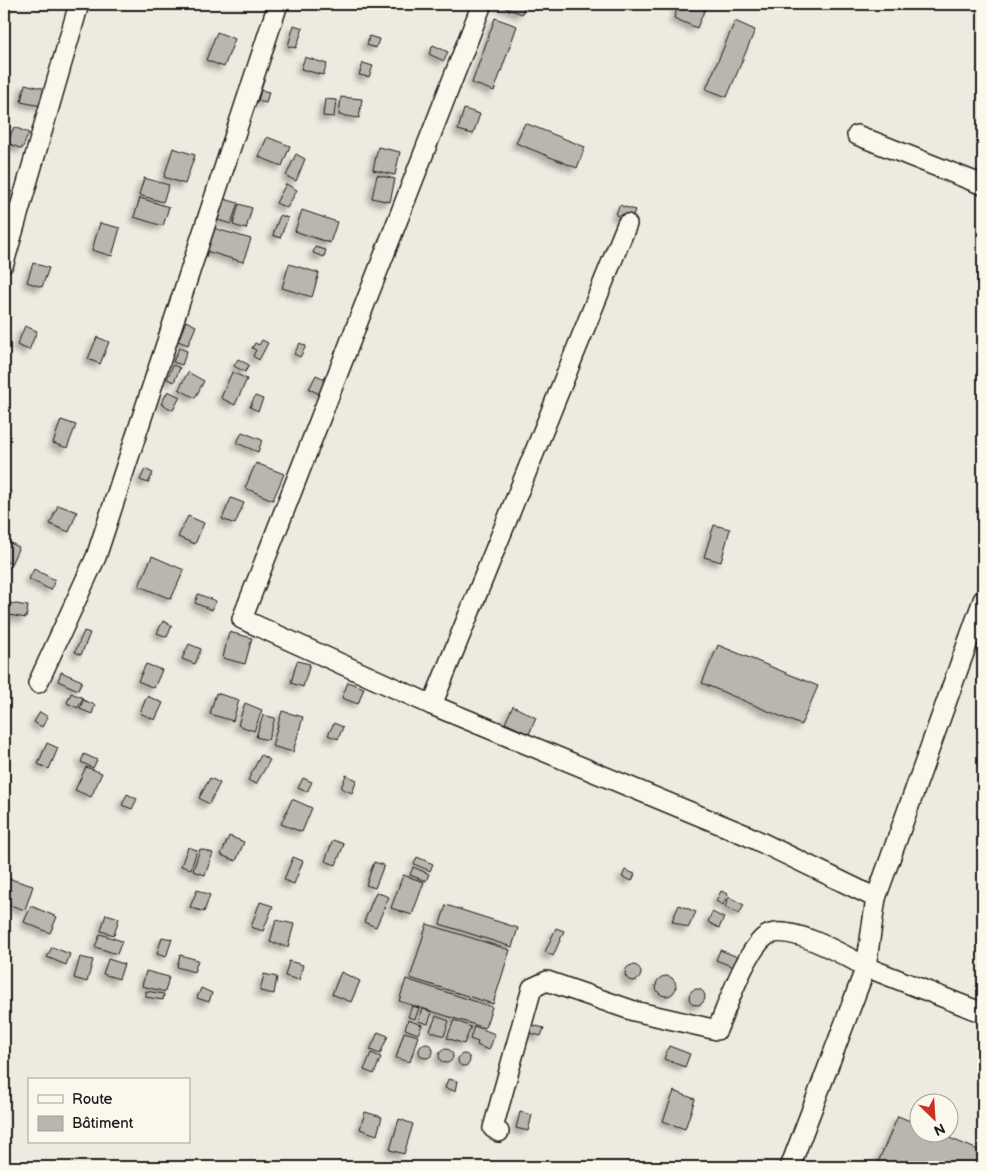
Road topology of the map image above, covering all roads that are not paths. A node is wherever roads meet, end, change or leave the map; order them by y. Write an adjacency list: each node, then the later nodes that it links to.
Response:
1 (80, 4): 7 (street)
2 (278, 4): 9 (street)
3 (482, 4): 10 (street)
4 (857, 135): 5 (street)
5 (983, 185)
6 (627, 224): 10 (street)
7 (4, 263)
8 (983, 600): 11 (street)
9 (38, 683)
10 (432, 705): 11 (street)
11 (876, 898): 12 (street)
12 (866, 967): 13 (street); 14 (street); 15 (street)
13 (983, 1013)
14 (498, 1132)
15 (790, 1167)

